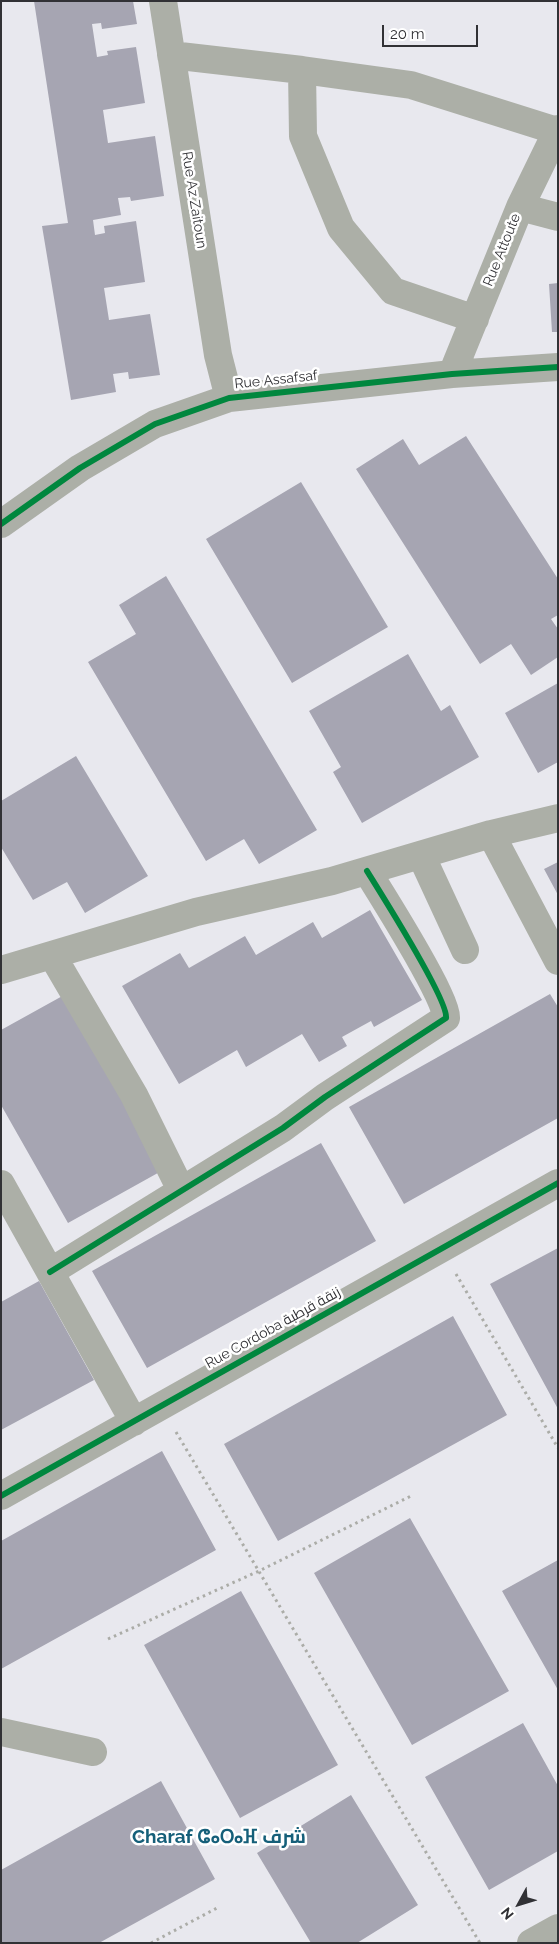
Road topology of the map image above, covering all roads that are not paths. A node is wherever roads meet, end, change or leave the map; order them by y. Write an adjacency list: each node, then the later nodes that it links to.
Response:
1 (163, 1): 2 (street, Rue Az Zaitoun)
2 (171, 55): 3 (street); 10 (street, Rue Az Zaitoun)
3 (302, 70): 4 (street); 7 (street)
4 (557, 130): 5 (street, Rue Attoute)
5 (520, 207): 6 (street); 7 (street, Rue Attoute)
6 (558, 217)
7 (475, 319): 9 (street, Rue Attoute)
8 (558, 368): 9 (street, Rue Assafsaf)
9 (452, 374): 10 (street, Rue Assafsaf)
10 (229, 398): 11 (street, Rue Assafsaf)
11 (1, 524)
12 (558, 818): 13 (street)
13 (491, 834): 14 (street); 18 (street)
14 (421, 855): 15 (street); 16 (street)
15 (367, 871): 17 (street); 22 (street)
16 (465, 950)
17 (52, 955): 19 (street); 22 (street)
18 (558, 961)
19 (1, 970)
20 (558, 1183): 24 (street, Rue Cordoba زنقة قرطبة)
21 (1, 1184): 23 (street)
22 (182, 1190): 23 (street)
23 (50, 1272): 24 (street)
24 (134, 1422): 25 (street, Rue Cordoba زنقة قرطبة)
25 (1, 1496)
26 (1, 1732): 27 (street)
27 (93, 1752)
28 (558, 1928): 29 (street)
29 (531, 1943)

